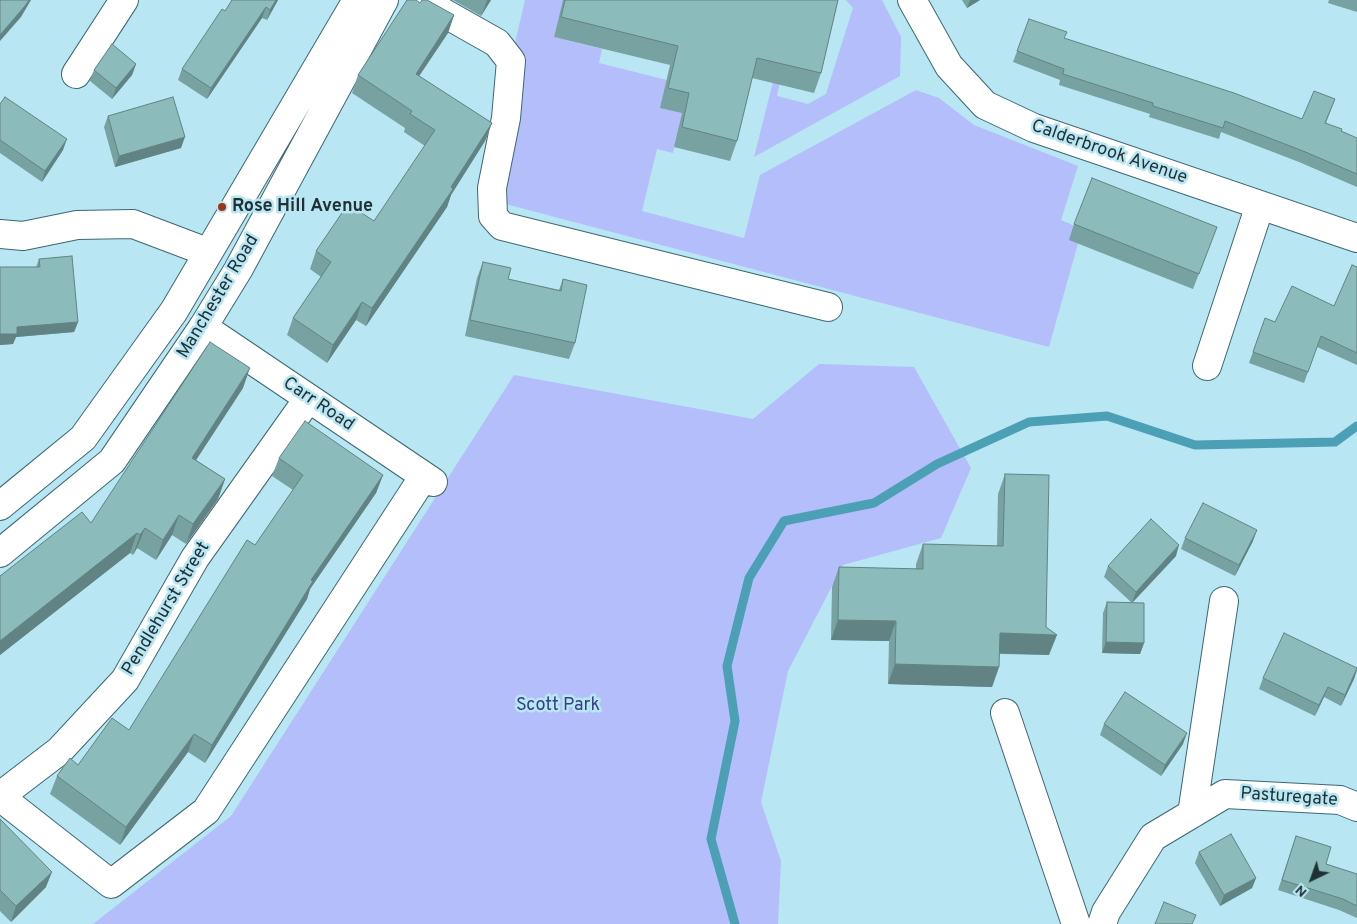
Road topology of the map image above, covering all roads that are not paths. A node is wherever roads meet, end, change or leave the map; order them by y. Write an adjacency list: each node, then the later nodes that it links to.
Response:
1 (124, 0): 6 (street)
2 (357, 0): 10 (street, Manchester Road)
3 (384, 0): 11 (street, Manchester Road)
4 (420, 0): 12 (street)
5 (912, 0): 7 (street, Calderbrook Avenue)
6 (76, 74)
7 (1260, 204): 9 (street, Calderbrook Avenue); 15 (street)
8 (0, 234): 10 (street)
9 (1357, 238)
10 (207, 252): 11 (street); 13 (street, Manchester Road)
11 (238, 270): 14 (street, Manchester Road)
12 (828, 307)
13 (174, 312): 14 (street, Carr Road); 17 (street, Manchester Road)
14 (203, 327): 16 (street, Carr Road); 18 (street, Manchester Road)
15 (1208, 366)
16 (308, 399): 21 (street, Pendlehurst Street); 21 (street, Carr Road)
17 (0, 506)
18 (0, 553)
19 (1224, 601): 23 (street)
20 (1005, 714): 24 (street)
21 (0, 796)
22 (1357, 807): 23 (street, Pasturegate)
23 (1192, 814): 25 (street, Pasturegate)
24 (1076, 924)
25 (1102, 924)

